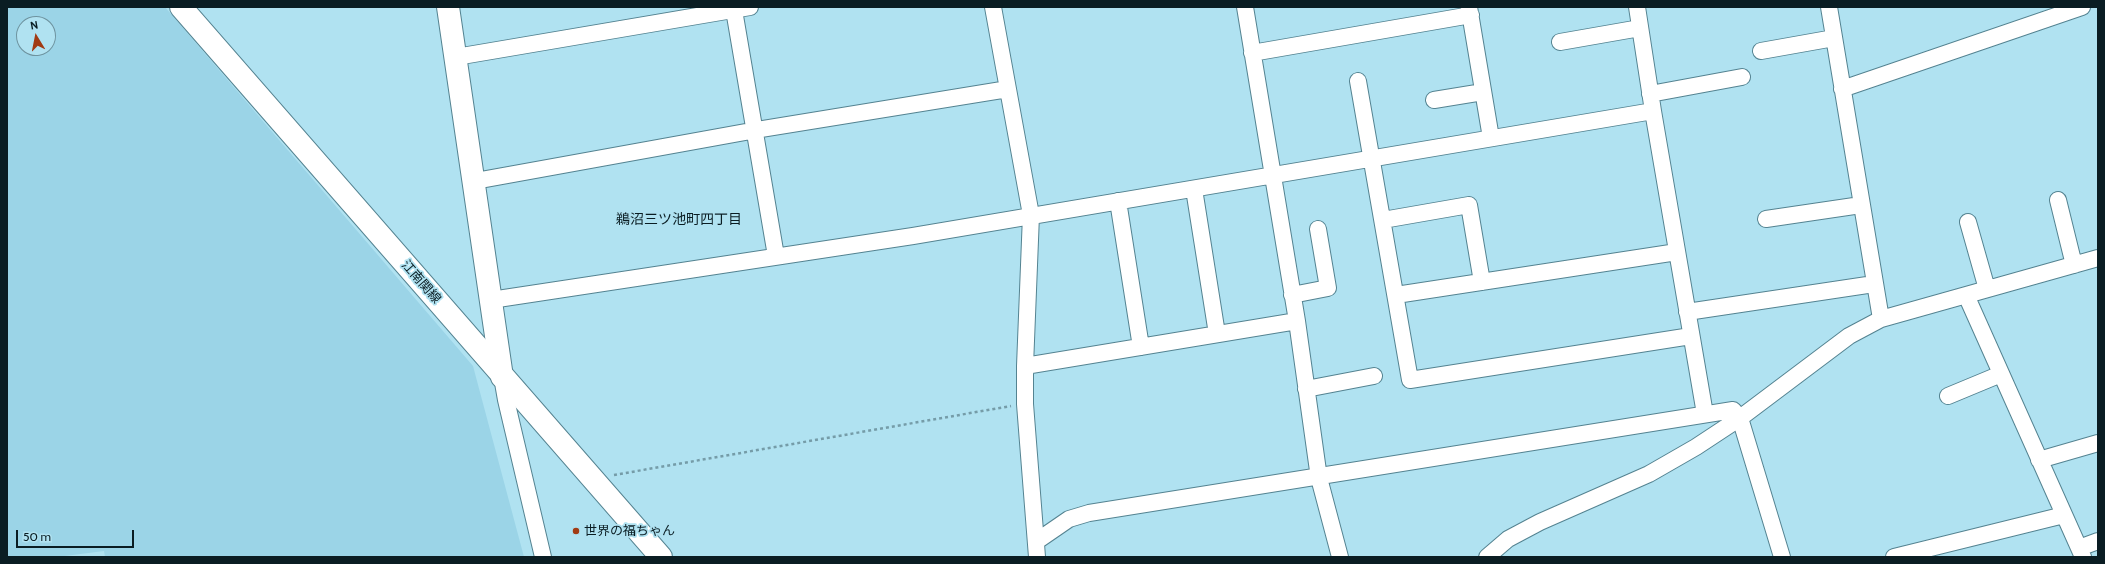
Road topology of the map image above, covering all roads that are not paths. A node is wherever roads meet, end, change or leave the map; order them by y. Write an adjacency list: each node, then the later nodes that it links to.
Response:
1 (182, 7): 58 (main road, 江南関線)
2 (448, 7): 16 (main road)
3 (993, 7): 19 (street)
4 (1245, 7): 15 (street)
5 (1637, 7): 11 (street)
6 (1829, 7): 12 (street)
7 (2082, 7): 20 (street)
8 (742, 8): 9 (street); 25 (street)
9 (717, 10): 16 (street)
10 (1470, 11): 15 (street); 21 (street)
11 (1640, 28): 13 (street); 22 (street)
12 (1834, 38): 14 (street); 20 (street)
13 (1560, 42)
14 (1761, 51)
15 (1252, 53): 28 (street)
16 (456, 57): 29 (main road)
17 (1742, 77): 22 (street)
18 (1358, 81): 27 (street)
19 (1008, 89): 25 (street); 34 (street)
20 (1842, 89): 33 (street)
21 (1483, 92): 23 (street); 26 (street)
22 (1650, 94): 24 (street)
23 (1434, 100)
24 (1653, 111): 26 (street); 39 (street)
25 (755, 130): 29 (street); 40 (street)
26 (1491, 138): 27 (street)
27 (1372, 158): 28 (street); 36 (street)
28 (1272, 176): 30 (street); 46 (street)
29 (475, 181): 49 (main road)
30 (1194, 189): 32 (street); 53 (street)
31 (2058, 200): 42 (street)
32 (1118, 202): 34 (street); 55 (street)
33 (1862, 205): 35 (street); 44 (street)
34 (1031, 215): 40 (street); 56 (street)
35 (1766, 219)
36 (1383, 220): 43 (street); 47 (street)
37 (1968, 222): 45 (street)
38 (1318, 229): 46 (street)
39 (1677, 252): 43 (street); 50 (street)
40 (776, 256): 49 (street)
41 (2098, 258): 42 (street)
42 (2074, 265): 45 (street)
43 (1482, 282): 47 (street)
44 (1874, 284): 50 (street); 51 (street)
45 (1987, 289): 48 (street)
46 (1292, 295): 52 (street)
47 (1396, 295): 54 (street)
48 (1966, 295): 51 (street); 57 (street)
49 (491, 300): 58 (main road)
50 (1687, 312): 54 (street)
51 (1881, 319): 63 (street)
52 (1297, 321): 53 (street); 60 (street)
53 (1217, 334): 55 (street)
54 (1691, 336): 62 (street)
55 (1142, 346): 56 (street)
56 (1025, 366): 68 (street)
57 (2001, 374): 61 (street); 65 (street)
58 (502, 376): 71 (street); 72 (main road, 江南関線)
59 (1374, 376): 60 (street)
60 (1306, 389): 66 (street)
61 (1948, 396)
62 (1705, 414): 63 (street); 66 (street)
63 (1740, 418): 75 (street); 76 (street)
64 (2098, 443): 65 (street)
65 (2039, 460): 67 (street)
66 (1319, 478): 68 (street); 74 (street)
67 (2064, 515): 70 (street); 77 (street)
68 (1037, 541): 73 (street)
69 (2098, 541): 70 (street)
70 (2081, 552)
71 (543, 557)
72 (661, 557)
73 (1037, 557)
74 (1340, 557)
75 (1487, 557)
76 (1782, 557)
77 (1894, 557)

